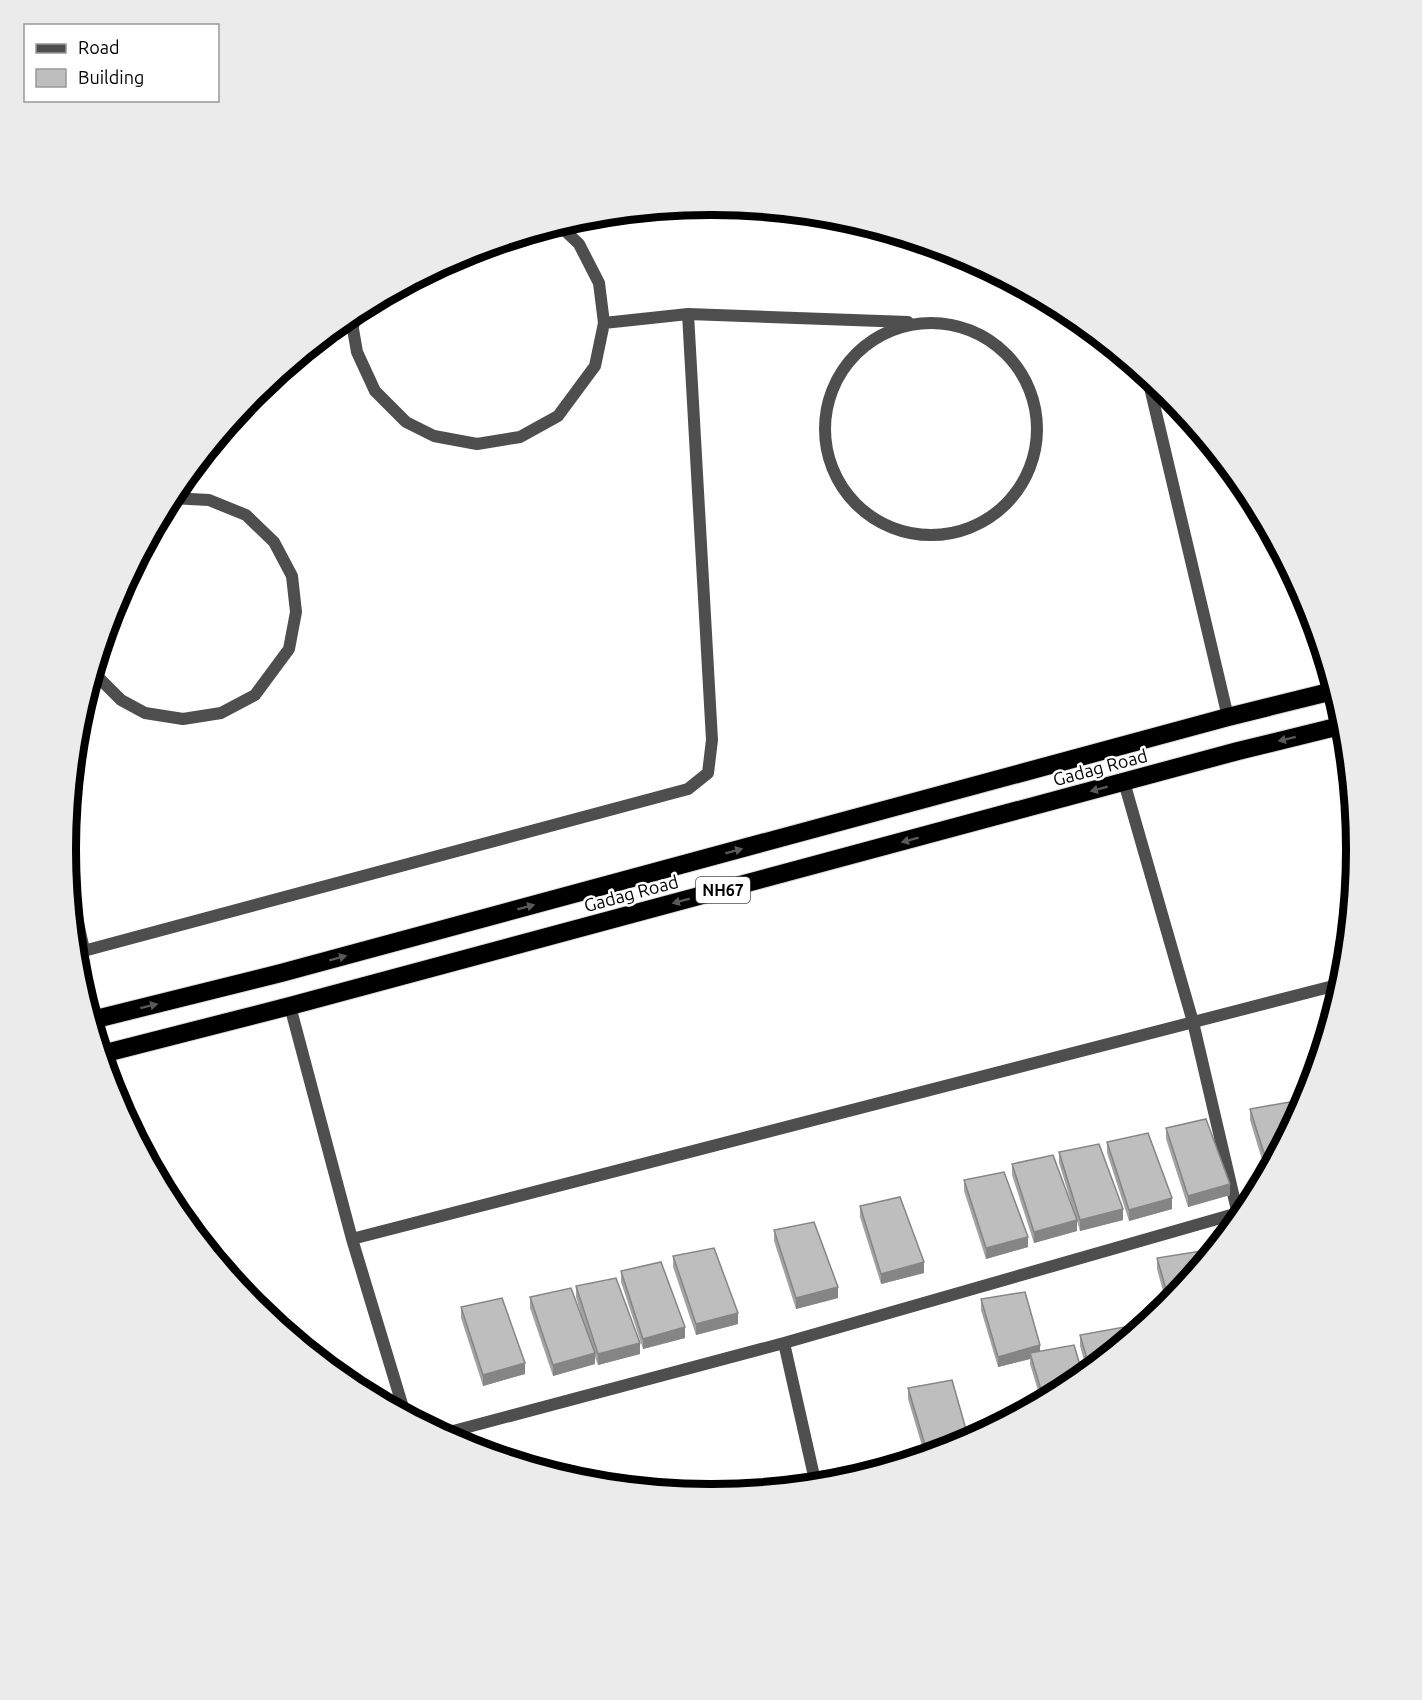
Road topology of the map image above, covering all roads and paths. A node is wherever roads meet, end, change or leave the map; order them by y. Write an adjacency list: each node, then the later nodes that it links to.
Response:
1 (567, 233): 4 (street)
2 (688, 314): 3 (street); 4 (street); 13 (street)
3 (917, 322): 3 (street)
4 (604, 323): 5 (street)
5 (353, 326)
6 (1151, 393): 10 (street)
7 (182, 499): 8 (street)
8 (100, 679)
9 (1326, 693): 10 (highway, Gadag Road / NH67)
10 (1228, 717): 16 (highway, Gadag Road / NH67, one-way to 10)
11 (1333, 727): 12 (highway, Gadag Road / NH67, one-way to 12)
12 (1124, 782): 15 (highway, Gadag Road / NH67, one-way to 15); 17 (street)
13 (85, 950)
14 (1330, 987): 17 (street)
15 (290, 1006): 18 (highway, Gadag Road / NH67); 21 (street)
16 (99, 1018)
17 (1193, 1022): 19 (street); 21 (street)
18 (109, 1052)
19 (1238, 1205)
20 (1228, 1217): 22 (street)
21 (352, 1239): 23 (street)
22 (784, 1343): 24 (street); 25 (street)
23 (402, 1403)
24 (456, 1430)
25 (814, 1476)

